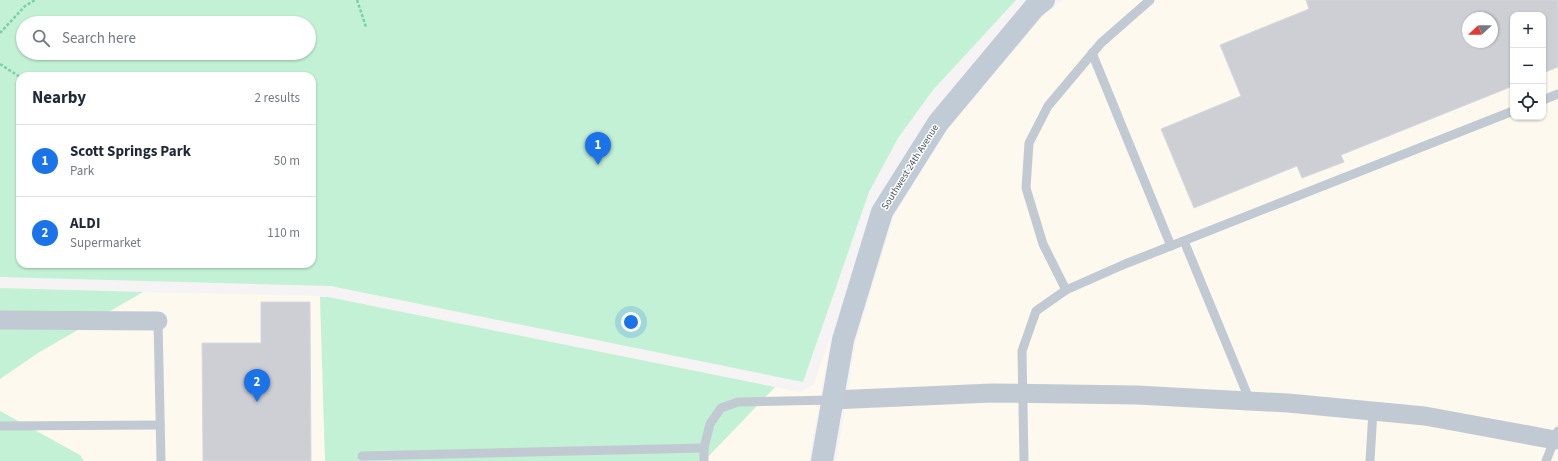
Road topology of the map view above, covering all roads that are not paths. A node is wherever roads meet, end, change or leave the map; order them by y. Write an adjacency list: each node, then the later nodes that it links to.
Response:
1 (1044, 0): 13 (street, Southwest 24th Avenue)
2 (1150, 0): 3 (lane)
3 (1092, 53): 8 (lane); 9 (lane)
4 (1558, 94): 5 (lane)
5 (1546, 99)
6 (1510, 112): 7 (lane)
7 (1184, 241): 8 (lane); 14 (lane)
8 (1171, 246): 9 (lane)
9 (1066, 290): 12 (lane)
10 (0, 320): 11 (street)
11 (158, 321): 16 (lane)
12 (1023, 394): 13 (street); 14 (street); 25 (lane)
13 (832, 400): 19 (lane); 24 (street, Southwest 24th Avenue)
14 (1250, 401): 15 (street)
15 (1373, 411): 18 (street); 26 (lane)
16 (160, 425): 17 (lane); 22 (lane)
17 (0, 426)
18 (1557, 437): 27 (lane)
19 (704, 448): 21 (lane); 23 (lane)
20 (362, 456): 21 (lane)
21 (458, 457)
22 (161, 461)
23 (704, 461)
24 (822, 461)
25 (1024, 461)
26 (1370, 461)
27 (1546, 461)

